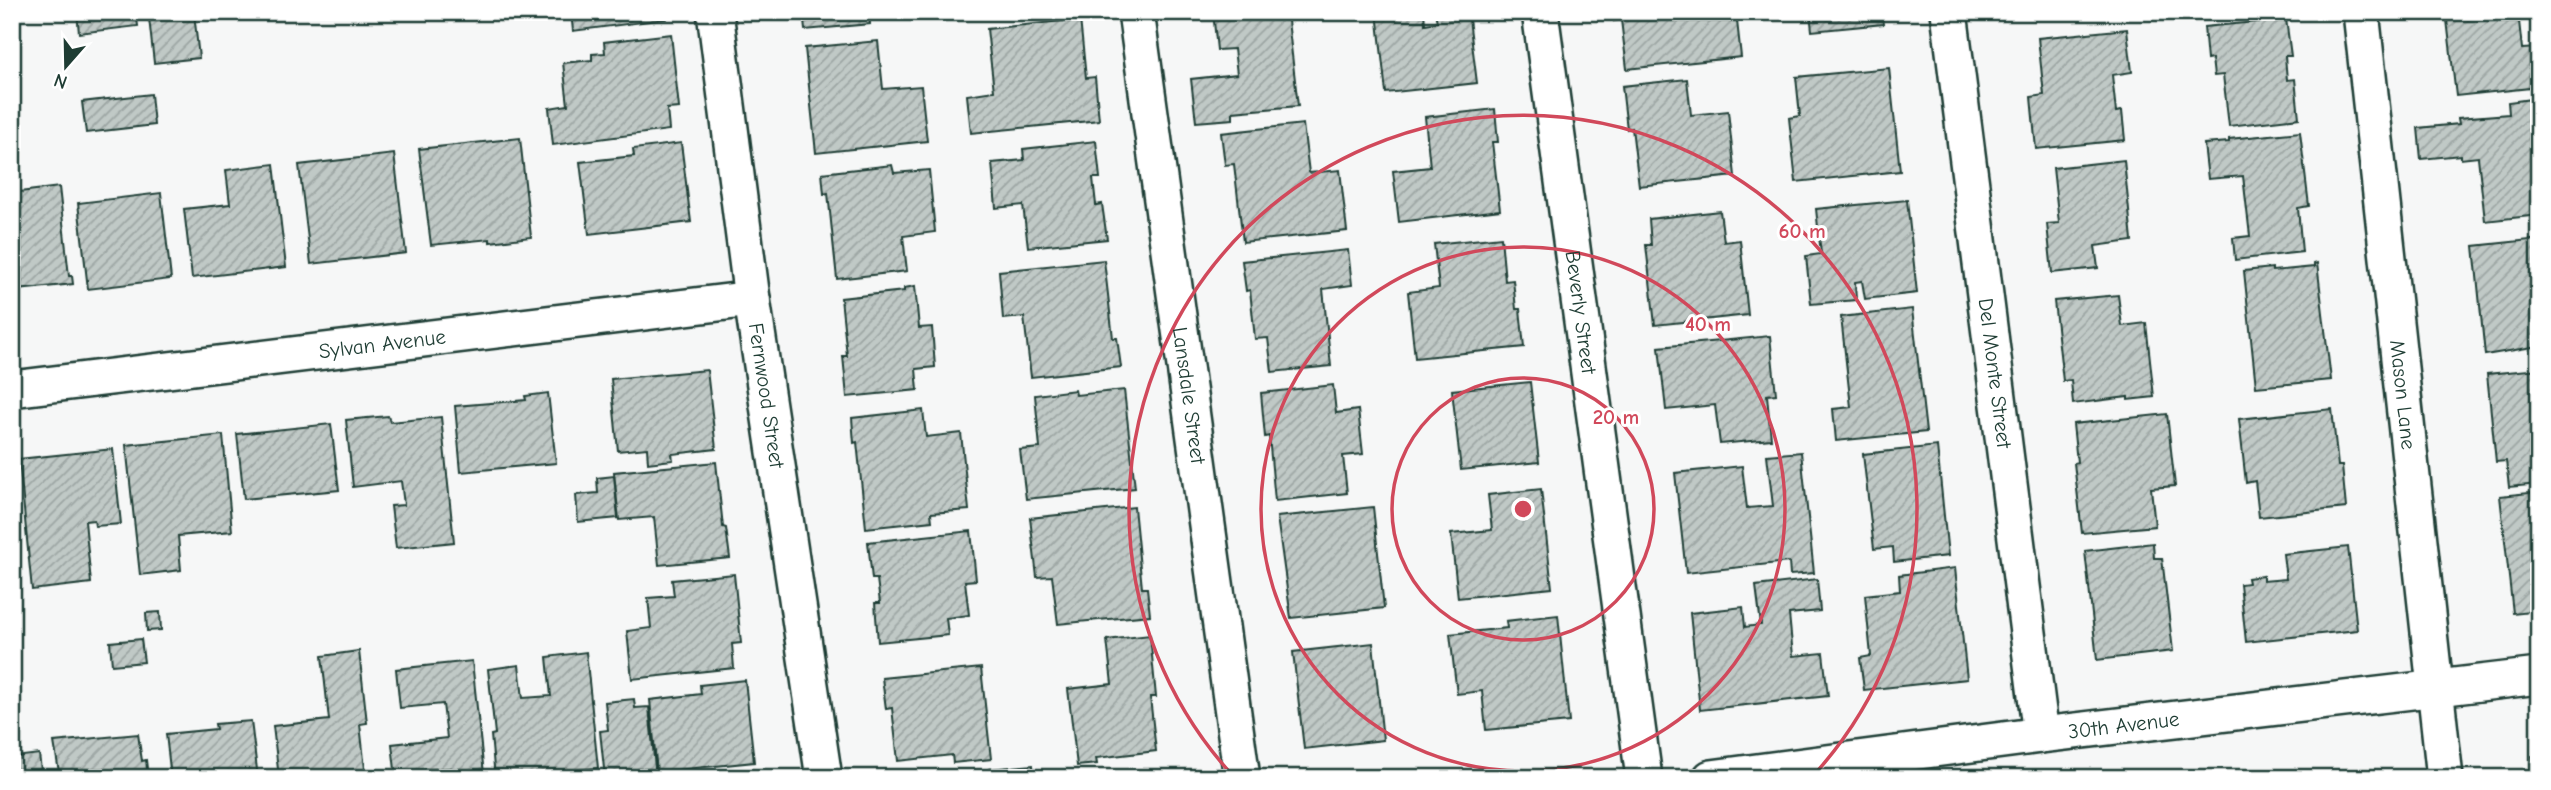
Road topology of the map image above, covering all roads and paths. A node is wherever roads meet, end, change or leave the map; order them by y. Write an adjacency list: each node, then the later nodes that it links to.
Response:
1 (715, 12): 6 (street, Fernwood Street)
2 (1136, 12): 12 (street, Lansdale Street)
3 (1540, 12): 13 (street, Beverly Street)
4 (1949, 12): 10 (street, Del Monte Street)
5 (2361, 12): 9 (street, Mason Lane)
6 (751, 299): 7 (street, Sylvan Avenue); 11 (street, Fernwood Street)
7 (12, 389)
8 (2539, 676): 9 (street, 30th Avenue)
9 (2435, 689): 10 (street, 30th Avenue); 15 (street, Mason Lane)
10 (2041, 735): 14 (street, 30th Avenue)
11 (824, 778)
12 (1242, 778)
13 (1644, 778)
14 (1711, 778)
15 (2445, 778)

